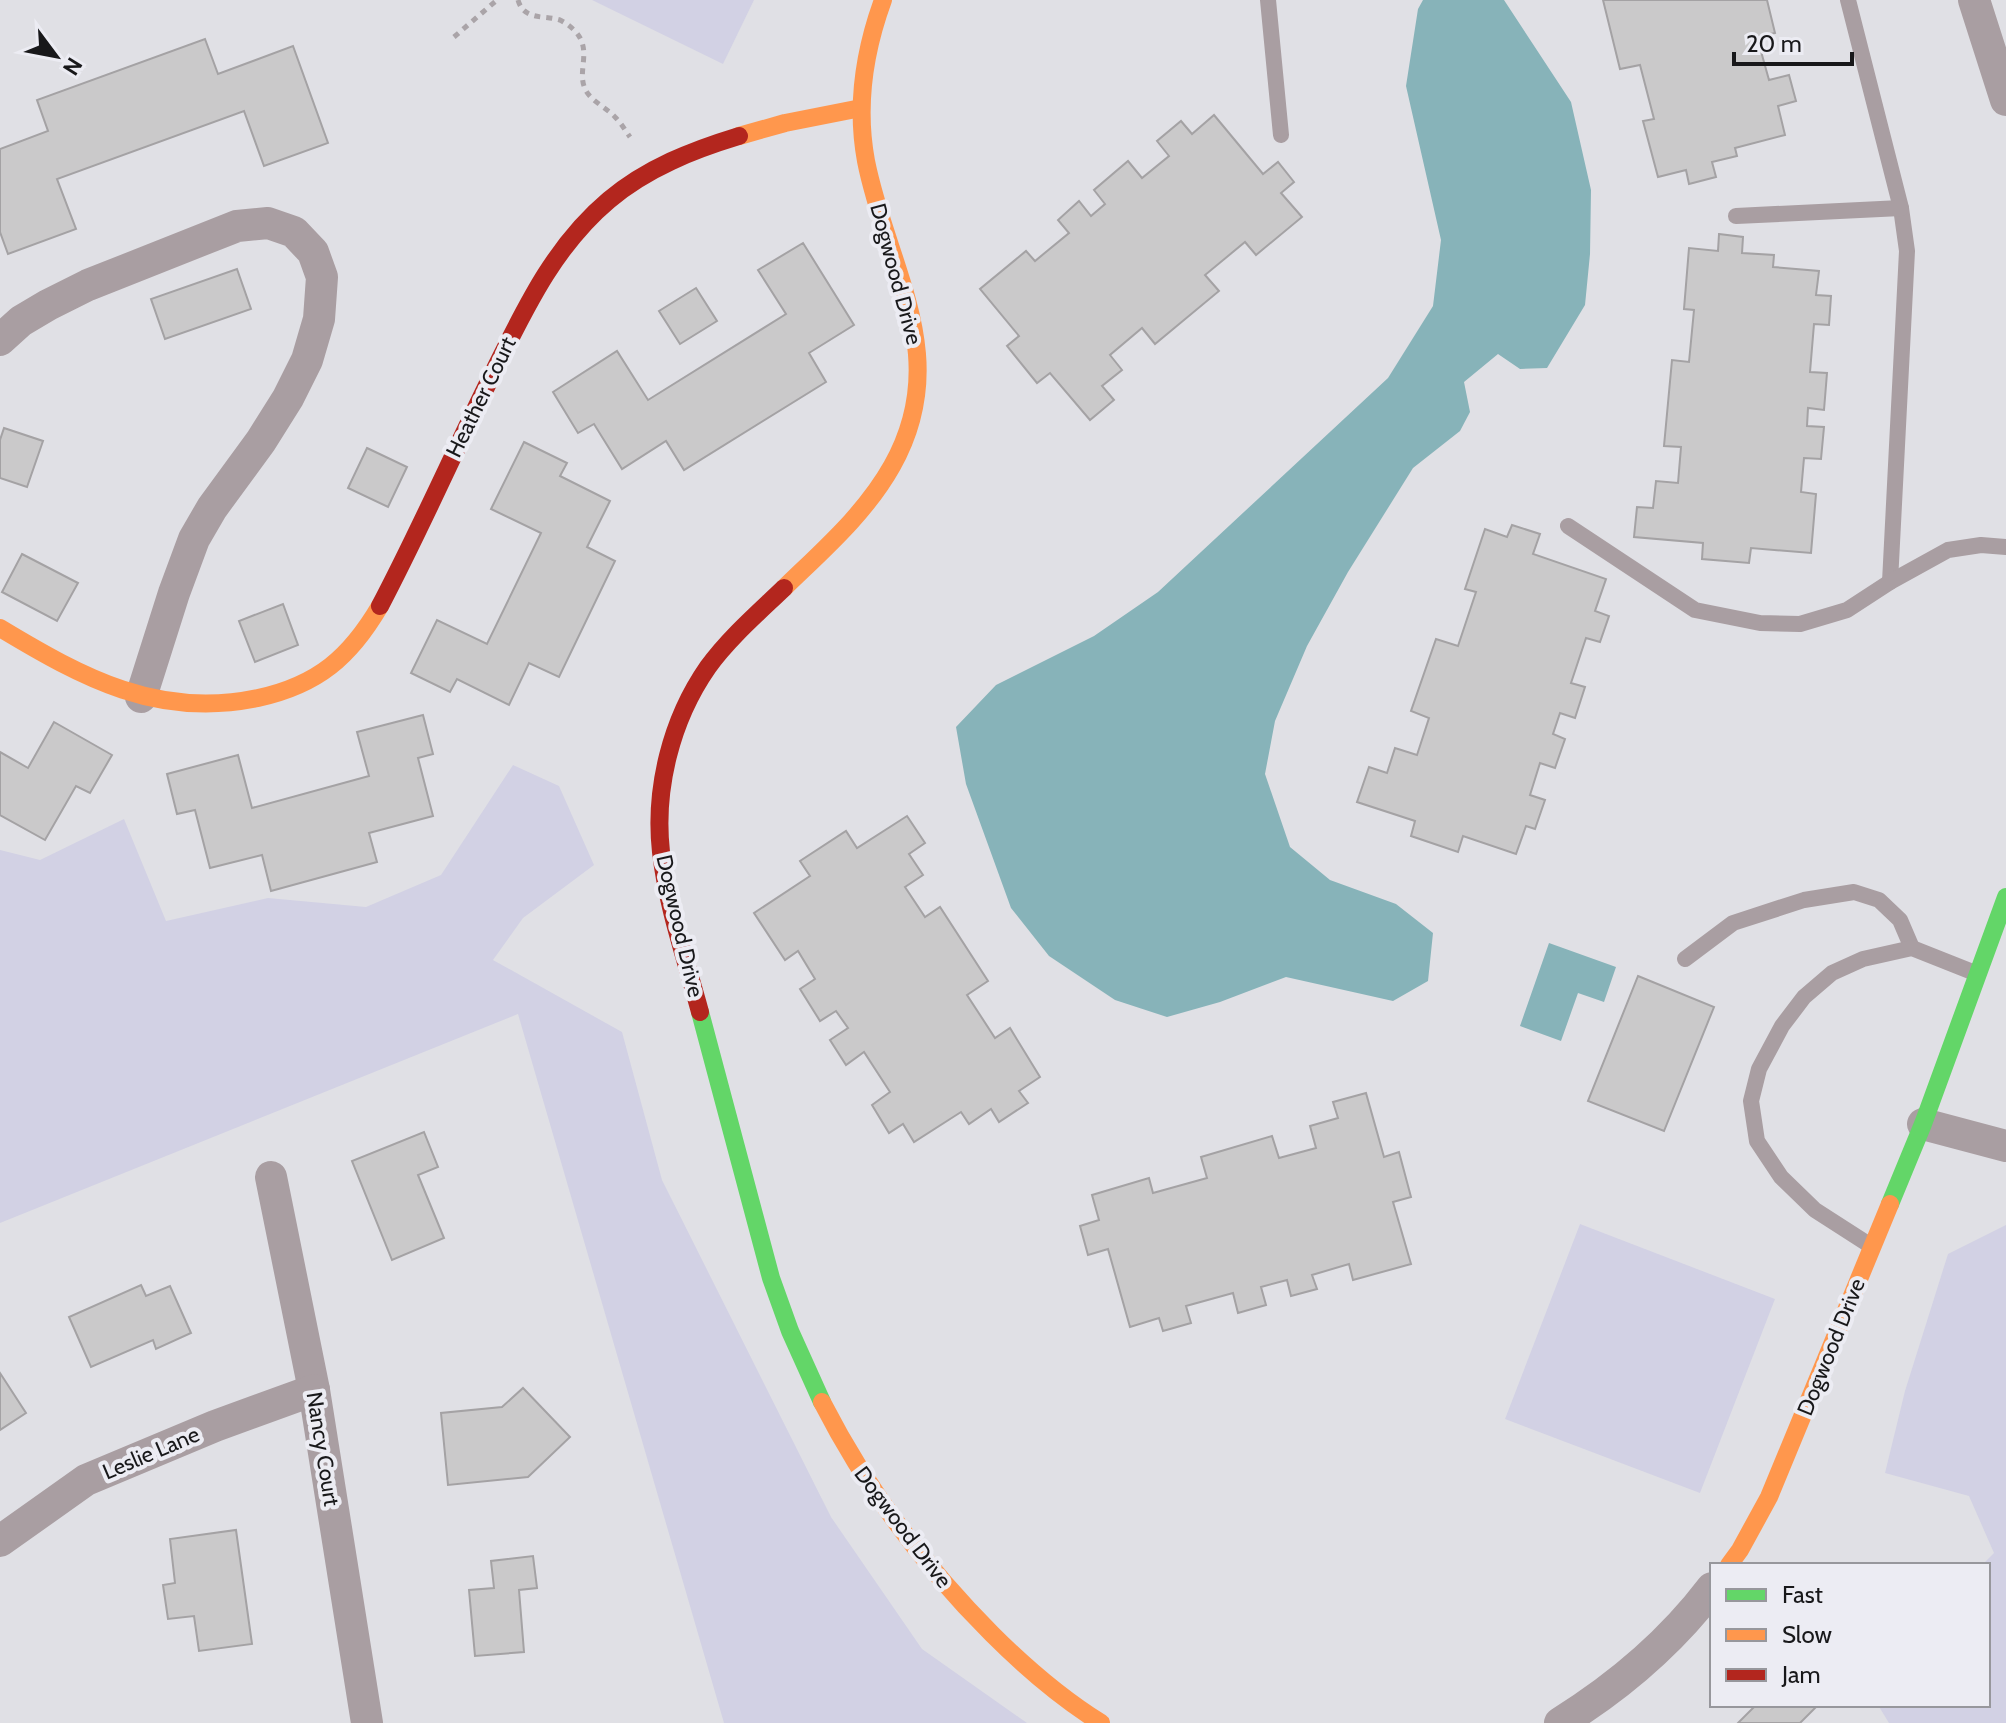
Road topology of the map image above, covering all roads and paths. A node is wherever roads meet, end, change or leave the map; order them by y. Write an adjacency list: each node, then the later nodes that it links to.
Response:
1 (497, 0): 7 (path)
2 (518, 0): 11 (path)
3 (883, 0): 9 (street, Dogwood Drive)
4 (1268, 0): 10 (lane)
5 (1848, 0): 12 (lane)
6 (1974, 0): 8 (street)
7 (454, 37)
8 (2006, 100)
9 (861, 108): 19 (street, Heather Court); 33 (street, Dogwood Drive)
10 (1281, 135)
11 (633, 141)
12 (1901, 208): 13 (lane); 17 (lane)
13 (1736, 216)
14 (0, 340): 19 (street)
15 (1568, 526): 17 (lane)
16 (2006, 547): 17 (lane)
17 (1890, 582)
18 (0, 628): 19 (street, Heather Court)
19 (141, 697)
20 (2006, 897): 23 (street, Dogwood Drive)
21 (1912, 948): 22 (lane); 23 (lane); 27 (lane)
22 (1685, 959)
23 (1978, 974): 24 (street, Dogwood Drive)
24 (1923, 1124): 25 (street); 27 (street, Dogwood Drive)
25 (2006, 1146)
26 (271, 1177): 28 (street, Nancy Court)
27 (1872, 1247): 30 (street, Dogwood Drive)
28 (314, 1390): 29 (street, Leslie Lane); 32 (street, Nancy Court)
29 (0, 1541)
30 (1730, 1563)
31 (1710, 1591): 34 (street)
32 (367, 1723)
33 (1101, 1723)
34 (1560, 1723)

